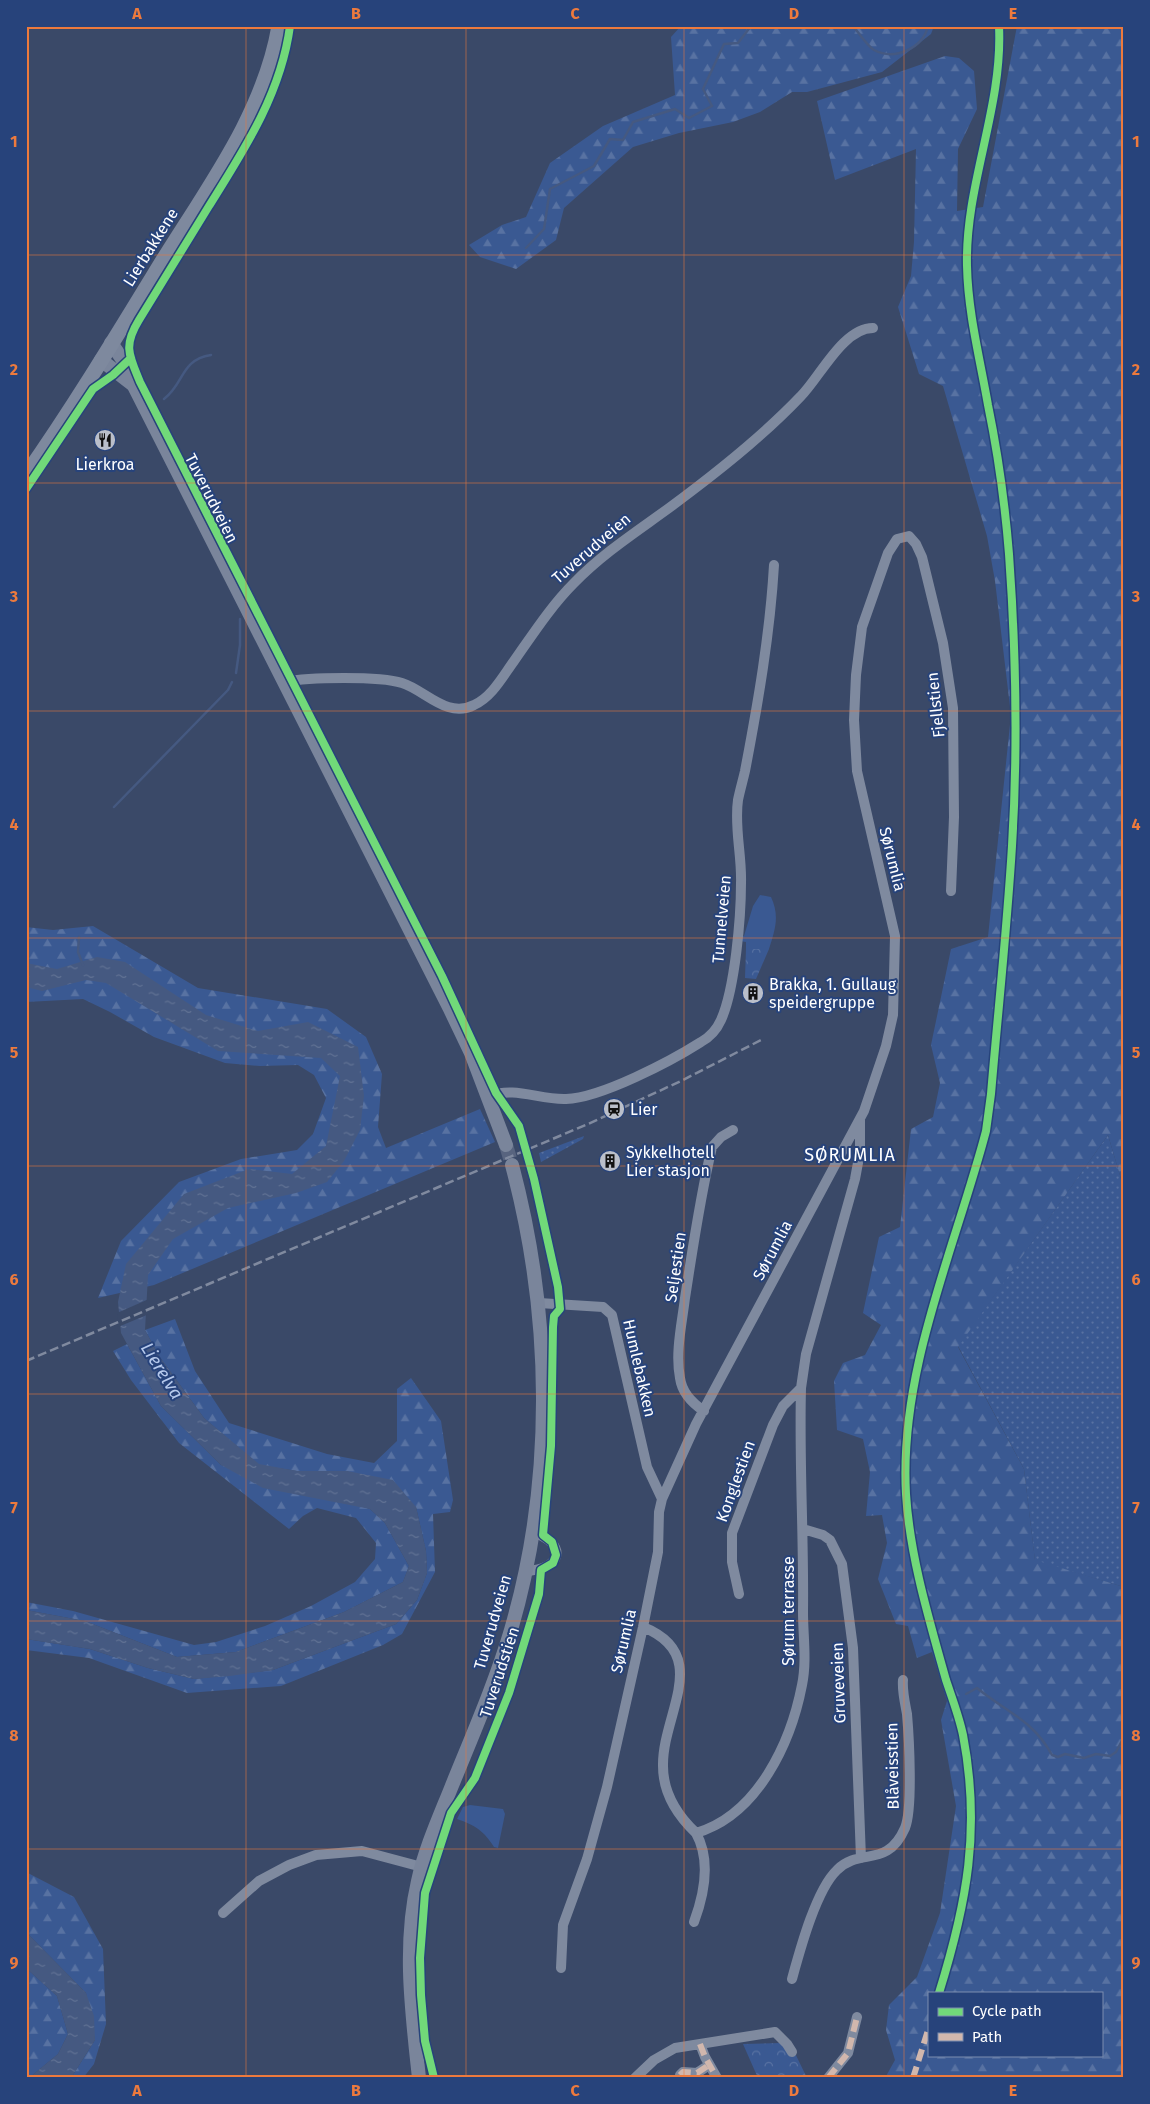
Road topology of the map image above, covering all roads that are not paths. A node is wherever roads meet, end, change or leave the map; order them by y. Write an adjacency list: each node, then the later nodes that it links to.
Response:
1 (279, 26): 3 (main road, Lierbakkene)
2 (873, 328): 9 (street, Tuverudveien)
3 (112, 343): 4 (main road, Lierbakkene); 5 (main road, Tuverudveien)
4 (101, 360): 5 (main road, Tuverudveien); 6 (main road, Lierbakkene)
5 (133, 384): 9 (main road, Tuverudveien)
6 (26, 475)
7 (897, 539): 10 (street, Fjellstien); 12 (street, Sørumlia)
8 (774, 565): 11 (street, Tunnelveien)
9 (285, 682): 11 (main road, Tuverudveien)
10 (951, 891)
11 (489, 1096): 14 (main road, Tuverudveien)
12 (860, 1118): 17 (street, Sørum terrasse); 18 (street, Sørumlia)
13 (734, 1130): 18 (street, Seljestien)
14 (506, 1145)
15 (512, 1165): 16 (main road, Tuverudveien)
16 (539, 1303): 19 (street, Humlebakken); 21 (main road, Tuverudveien)
17 (801, 1388): 20 (street, Sørum terrasse); 23 (street, Konglestien)
18 (704, 1411): 19 (street, Sørumlia)
19 (662, 1499): 24 (street, Sørumlia)
20 (803, 1529): 26 (street, Sørum terrasse); 27 (street, Gruveveien)
21 (532, 1532): 22 (main road, Tuverudveien); 22 (street)
22 (525, 1571): 28 (main road, Tuverudveien)
23 (739, 1594)
24 (643, 1627): 26 (street); 31 (street, Sørumlia)
25 (903, 1680): 27 (street, Blåveisstien)
26 (696, 1833): 30 (street)
27 (861, 1858): 32 (street, Blåveisstien)
28 (422, 1867): 29 (street); 38 (main road, Tuverudveien)
29 (223, 1913)
30 (694, 1922)
31 (561, 1968)
32 (792, 1979)
33 (857, 2016): 41 (street)
34 (700, 2044): 35 (street); 36 (street); 39 (street)
35 (792, 2052)
36 (709, 2065): 37 (street); 40 (street)
37 (680, 2075)
38 (419, 2078)
39 (635, 2078)
40 (718, 2078)
41 (828, 2078)

